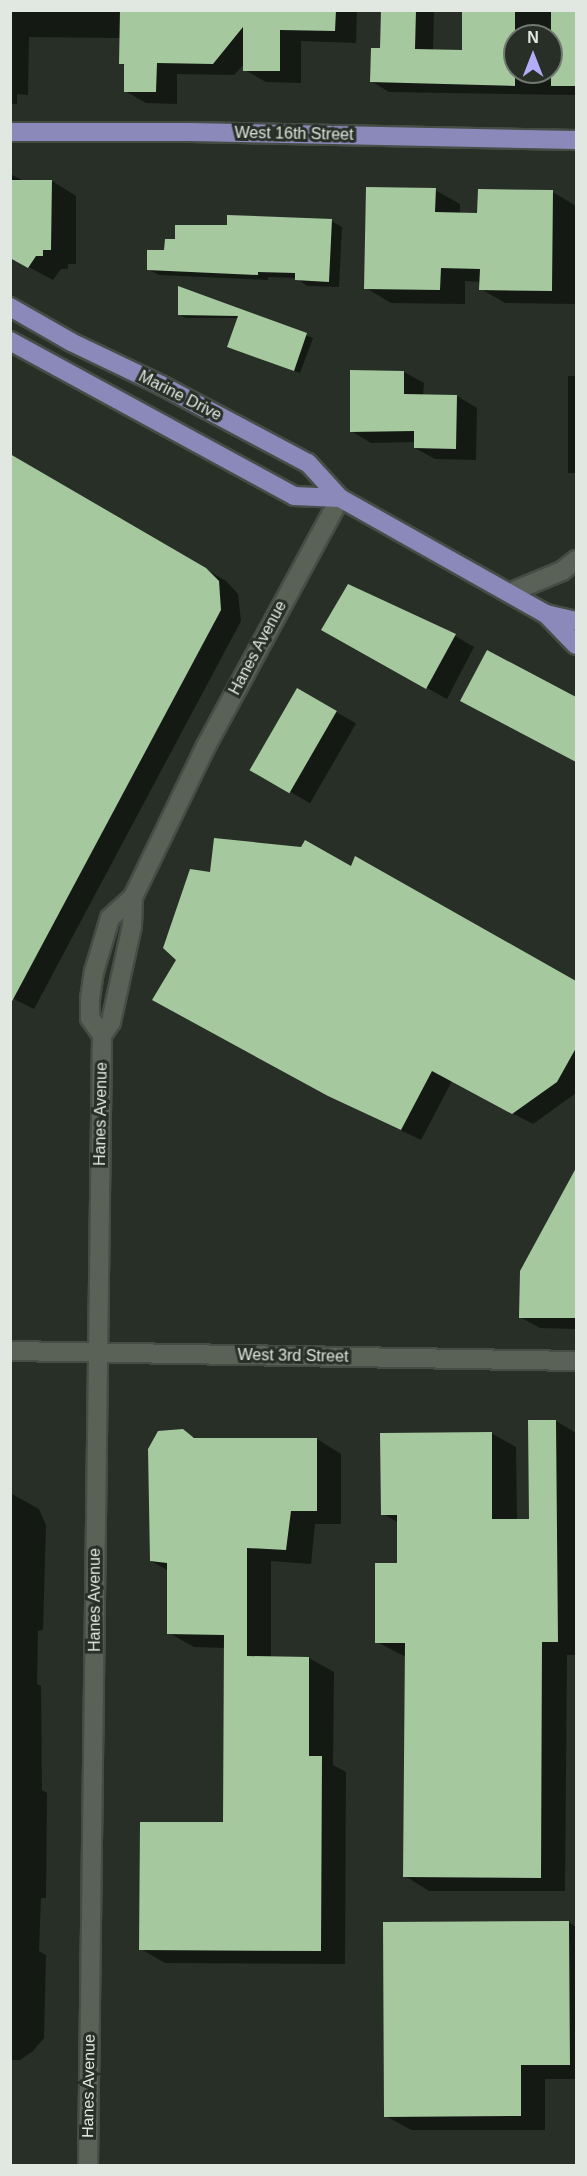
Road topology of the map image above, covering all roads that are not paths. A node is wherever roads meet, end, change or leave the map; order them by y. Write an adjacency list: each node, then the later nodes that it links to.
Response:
1 (10, 132): 2 (main road, West 16th Street)
2 (576, 140)
3 (10, 307): 5 (main road, Marine Drive)
4 (10, 341): 5 (main road, Marine Drive)
5 (340, 498): 7 (main road, Marine Drive); 11 (street, Hanes Avenue)
6 (576, 560): 7 (street)
7 (509, 593): 8 (main road, Marine Drive)
8 (546, 614): 9 (main road, Marine Drive); 10 (main road, Marine Drive)
9 (576, 621)
10 (576, 645)
11 (133, 897): 12 (street, Hanes Avenue); 12 (street, Hanes Avenue)
12 (102, 1035): 14 (street, Hanes Avenue)
13 (10, 1351): 14 (street, West 3rd Street)
14 (97, 1353): 15 (street, West 3rd Street); 16 (street, Hanes Avenue)
15 (576, 1361)
16 (88, 2166)

